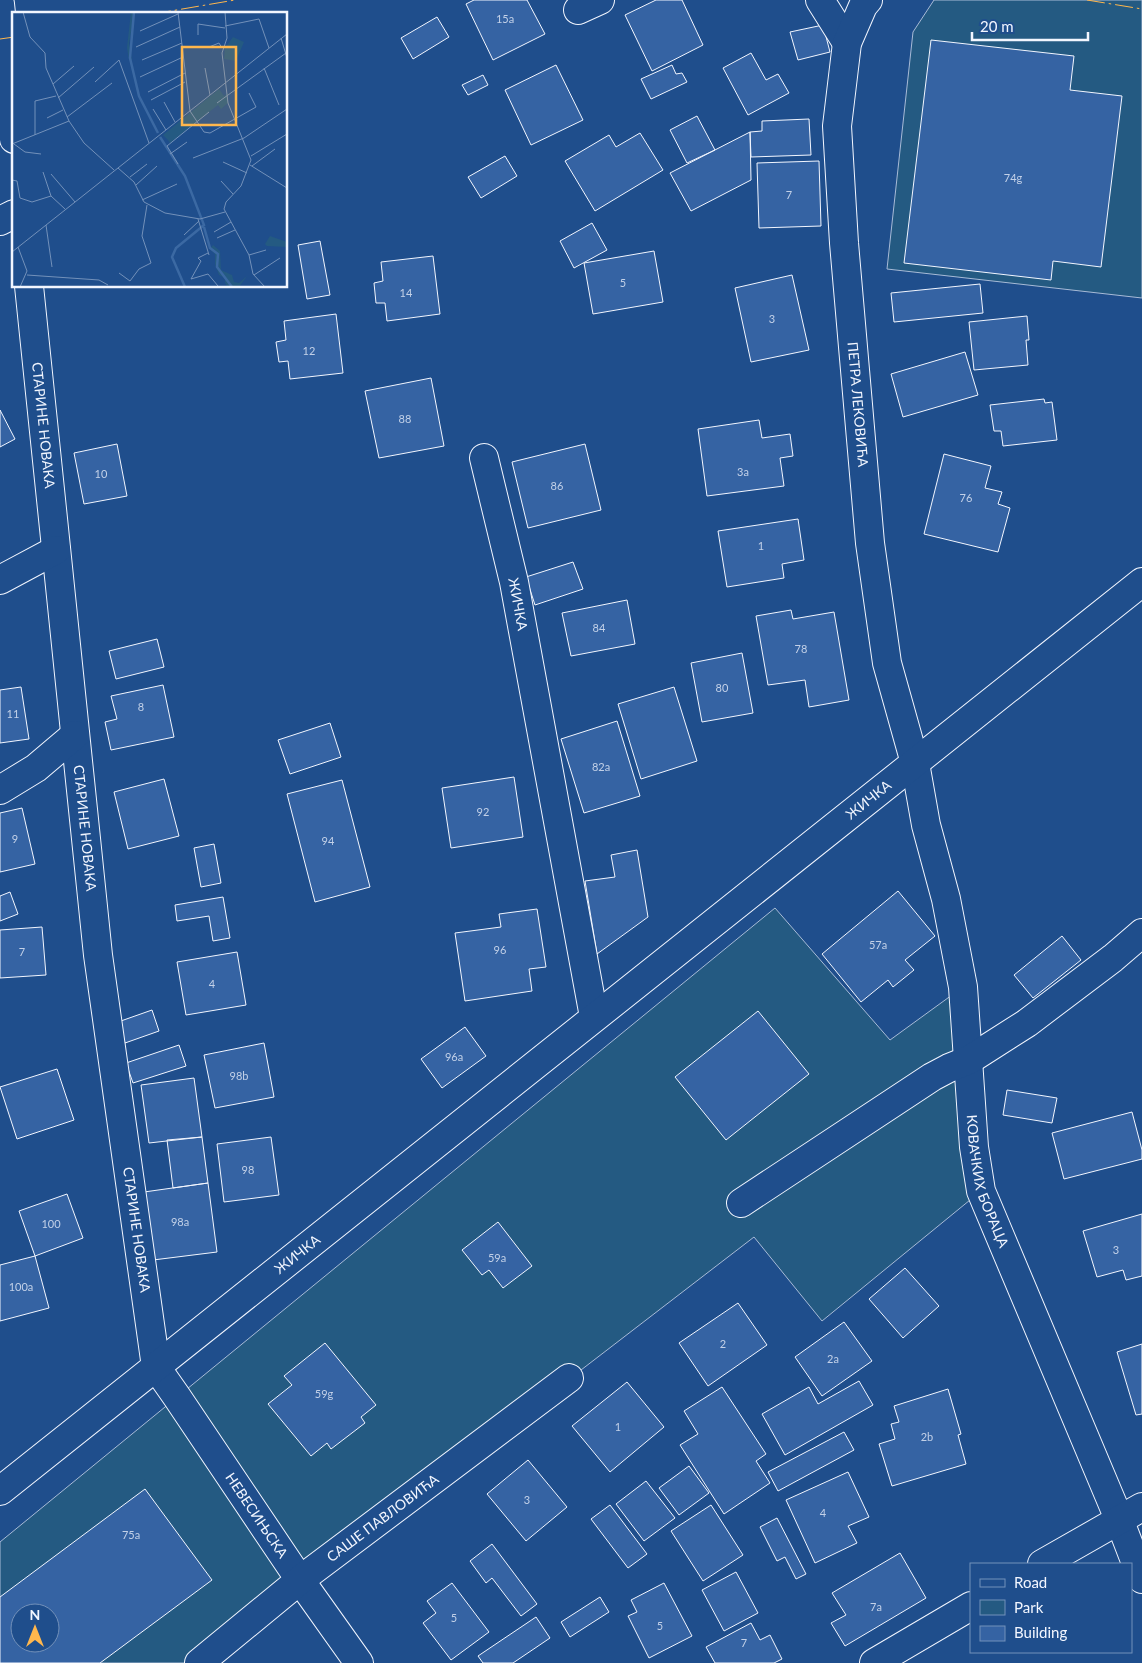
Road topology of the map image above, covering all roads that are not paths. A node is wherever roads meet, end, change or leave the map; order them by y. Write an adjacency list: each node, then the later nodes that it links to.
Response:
1 (820, 0): 4 (street)
2 (868, 0): 4 (street, ПЕТРА ЛЕКОВИЋА)
3 (0, 4): 5 (street)
4 (847, 43): 14 (street, ПЕТРА ЛЕКОВИЋА)
5 (12, 120)
6 (12, 215): 7 (street)
7 (0, 221)
8 (29, 288): 10 (street, СТАРИНЕ НОВАКА)
9 (484, 458): 17 (street, ЖИЧКА)
10 (56, 550): 11 (street); 13 (street, СТАРИНЕ НОВАКА)
11 (0, 580)
12 (1142, 582): 14 (street, ЖИЧКА)
13 (75, 735): 15 (street); 20 (street, СТАРИНЕ НОВАКА)
14 (915, 762): 17 (street, ЖИЧКА); 18 (street, КОВАЧКИХ БОРАЦА)
15 (0, 790)
16 (1142, 932): 18 (street)
17 (594, 1017): 20 (street, ЖИЧКА)
18 (969, 1060): 19 (street); 23 (street, КОВАЧКИХ БОРАЦА)
19 (741, 1203)
20 (156, 1367): 22 (street, ЖИЧКА); 26 (street, НЕВЕСИЊСКА)
21 (570, 1378): 26 (street, САШЕ ПАВЛОВИЋА)
22 (0, 1491)
23 (1130, 1513): 24 (street); 25 (street, КОВАЧКИХ БОРАЦА)
24 (1044, 1563)
25 (1142, 1579)
26 (300, 1580): 28 (street, САШЕ ПАВЛОВИЋА); 29 (street, НЕВЕСИЊСКА)
27 (970, 1607): 30 (street)
28 (199, 1663)
29 (359, 1663)
30 (874, 1663)

